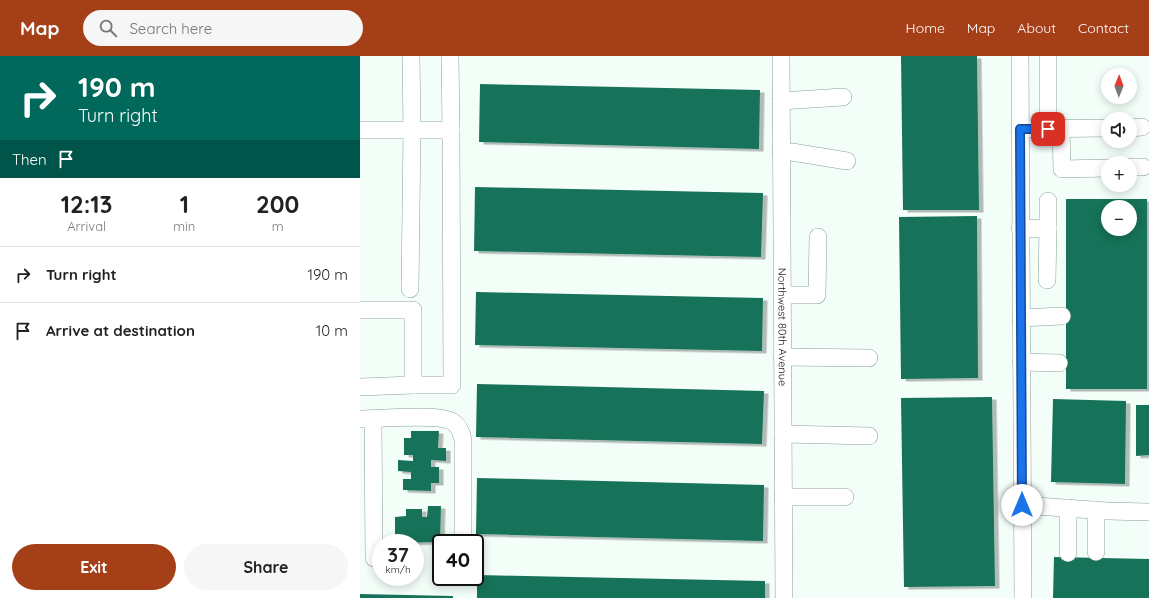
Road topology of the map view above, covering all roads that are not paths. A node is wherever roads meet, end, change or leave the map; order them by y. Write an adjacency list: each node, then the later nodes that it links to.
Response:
1 (411, 56): 12 (street)
2 (450, 56): 13 (street)
3 (781, 56): 7 (street, Northwest 80th Avenue)
4 (1020, 56): 9 (street)
5 (1048, 56): 10 (street)
6 (843, 97): 7 (street)
7 (781, 100): 14 (street, Northwest 80th Avenue)
8 (1101, 128): 10 (street)
9 (1020, 129): 10 (street); 18 (street)
10 (1055, 129): 16 (street)
11 (360, 130): 12 (street)
12 (412, 130): 13 (street); 22 (street)
13 (452, 130): 31 (street)
14 (781, 152): 15 (street); 23 (street, Northwest 80th Avenue)
15 (846, 161)
16 (1101, 168)
17 (1048, 201): 19 (street)
18 (1020, 228): 19 (street); 26 (street)
19 (1048, 229): 21 (street)
20 (818, 237): 23 (street)
21 (1047, 280)
22 (410, 289)
23 (782, 295): 27 (street, Northwest 80th Avenue)
24 (360, 310): 31 (street)
25 (1062, 316): 26 (street)
26 (1021, 318): 29 (street)
27 (782, 357): 28 (street); 34 (street, Northwest 80th Avenue)
28 (869, 358)
29 (1021, 362): 30 (street); 38 (street)
30 (1060, 363)
31 (413, 385): 32 (street)
32 (360, 387)
33 (367, 419): 42 (street); 43 (street)
34 (783, 434): 35 (street); 36 (street, Northwest 80th Avenue)
35 (869, 436)
36 (783, 497): 37 (street); 46 (street, Northwest 80th Avenue)
37 (846, 497)
38 (1022, 505): 39 (street); 47 (street)
39 (1068, 508): 40 (street); 45 (street)
40 (1096, 510): 41 (street); 44 (street)
41 (1149, 512)
42 (373, 534)
43 (463, 534)
44 (1096, 552)
45 (1068, 553)
46 (784, 598)
47 (1023, 598)

